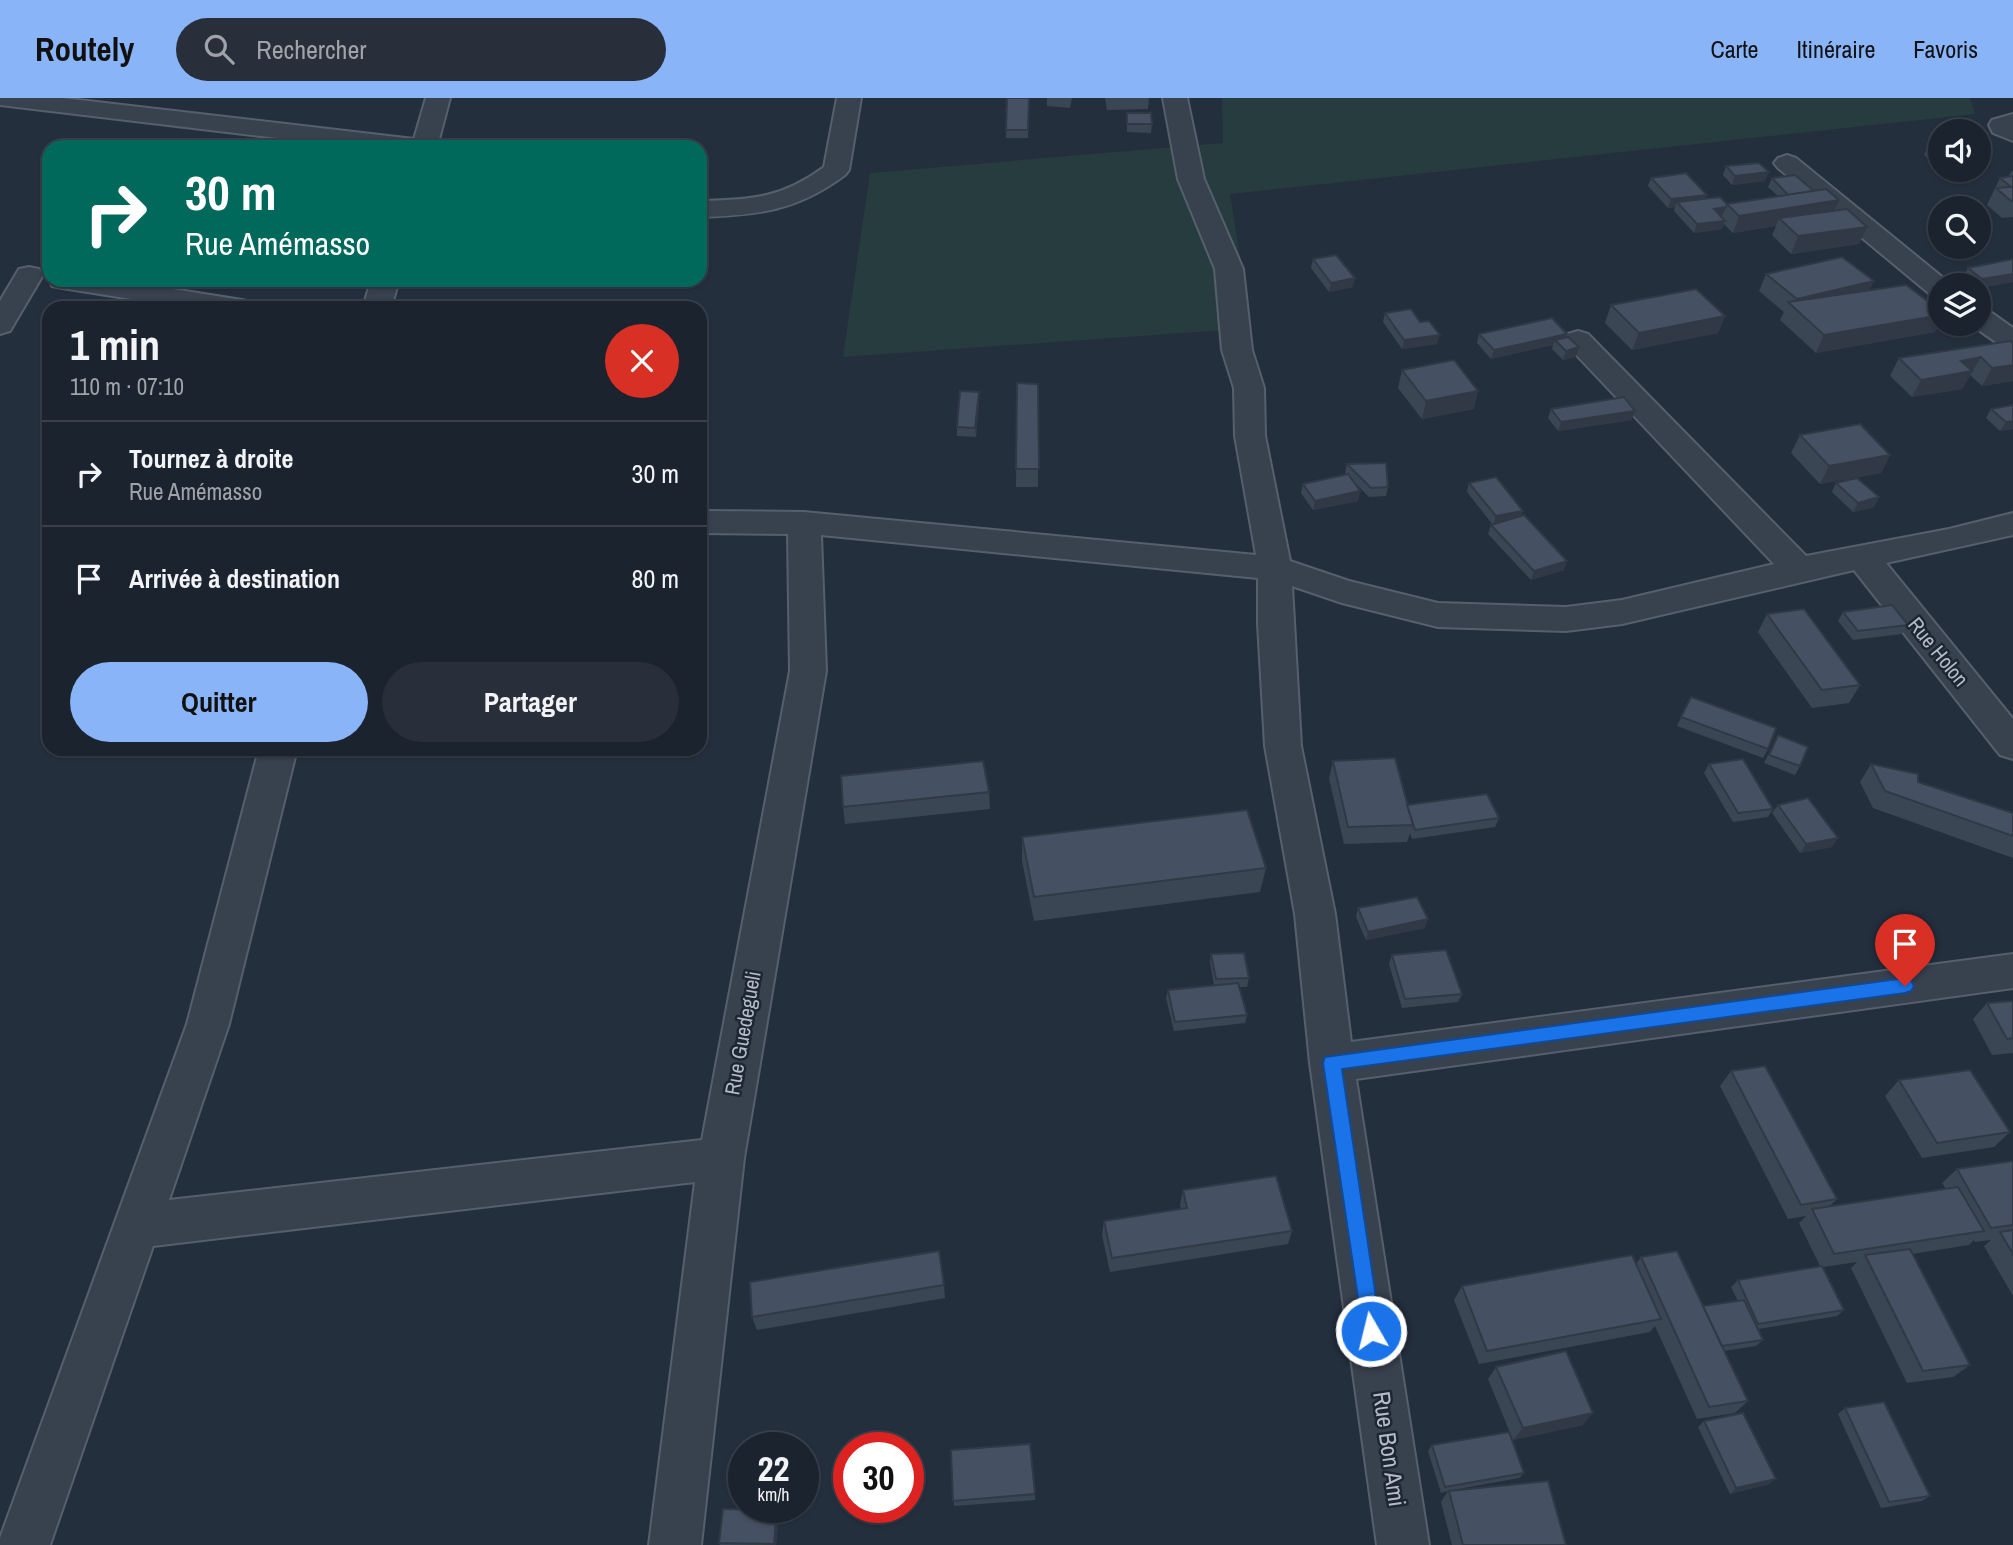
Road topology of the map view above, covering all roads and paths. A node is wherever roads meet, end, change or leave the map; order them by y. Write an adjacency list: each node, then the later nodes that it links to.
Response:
1 (0, 98): 5 (street)
2 (438, 98): 7 (street)
3 (849, 98): 9 (street)
4 (1175, 98): 23 (street, Rue Bon Ami)
5 (132, 106): 6 (street)
6 (368, 140)
7 (426, 140)
8 (1787, 163): 12 (street)
9 (707, 209)
10 (0, 270): 11 (street)
11 (39, 276): 15 (street)
12 (1928, 278)
13 (107, 287): 14 (street)
14 (197, 301)
15 (0, 325)
16 (1991, 325): 18 (street)
17 (1578, 340): 24 (street)
18 (2013, 341)
19 (707, 522): 20 (street)
20 (804, 523): 23 (street); 29 (street, Rue Guedegueli)
21 (2013, 524): 22 (street)
22 (1863, 558): 24 (street); 25 (street, Rue Holon)
23 (1275, 568): 24 (street); 28 (street, Rue Bon Ami)
24 (1799, 569)
25 (2013, 745)
26 (276, 756): 30 (street)
27 (2013, 971): 28 (street)
28 (1332, 1063): 33 (street, Rue Bon Ami)
29 (721, 1158): 30 (street); 32 (street, Rue Guedegueli)
30 (137, 1226): 31 (street)
31 (24, 1545)
32 (675, 1545)
33 (1403, 1545)

